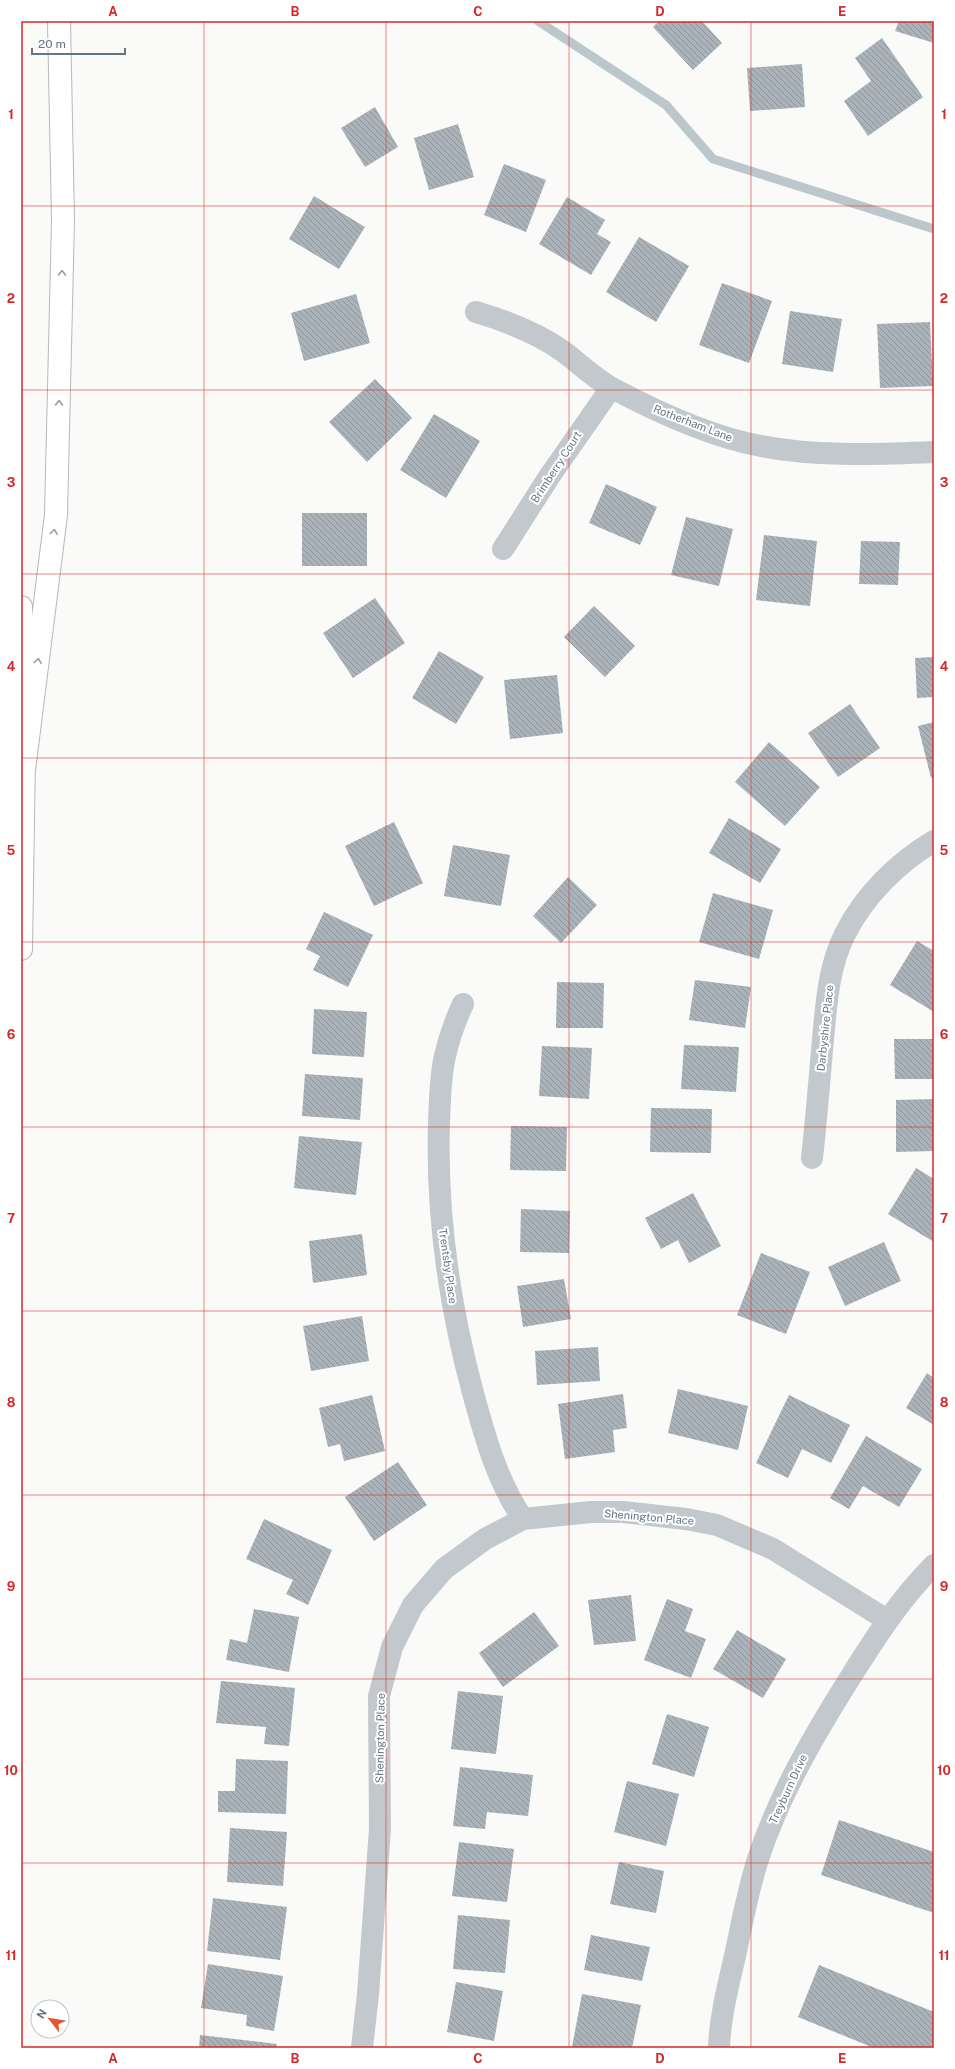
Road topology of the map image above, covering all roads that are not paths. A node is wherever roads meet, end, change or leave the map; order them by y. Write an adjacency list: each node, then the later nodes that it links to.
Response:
1 (59, 21): 7 (highway, one-way to 1)
2 (476, 312): 3 (street, Rotherham Lane)
3 (611, 388): 4 (street, Rotherham Lane); 5 (street, Brimberry Court)
4 (934, 452)
5 (503, 549)
6 (21, 607): 7 (highway)
7 (24, 770): 9 (highway)
8 (934, 841): 11 (street, Darbyshire Place)
9 (21, 949)
10 (462, 1004): 12 (street, Trentsby Place)
11 (812, 1158)
12 (523, 1519): 14 (street, Shenington Place); 15 (street, Shenington Place)
13 (934, 1565): 14 (street, Treyburn Drive)
14 (887, 1620): 16 (street, Treyburn Drive)
15 (362, 2048)
16 (719, 2048)

